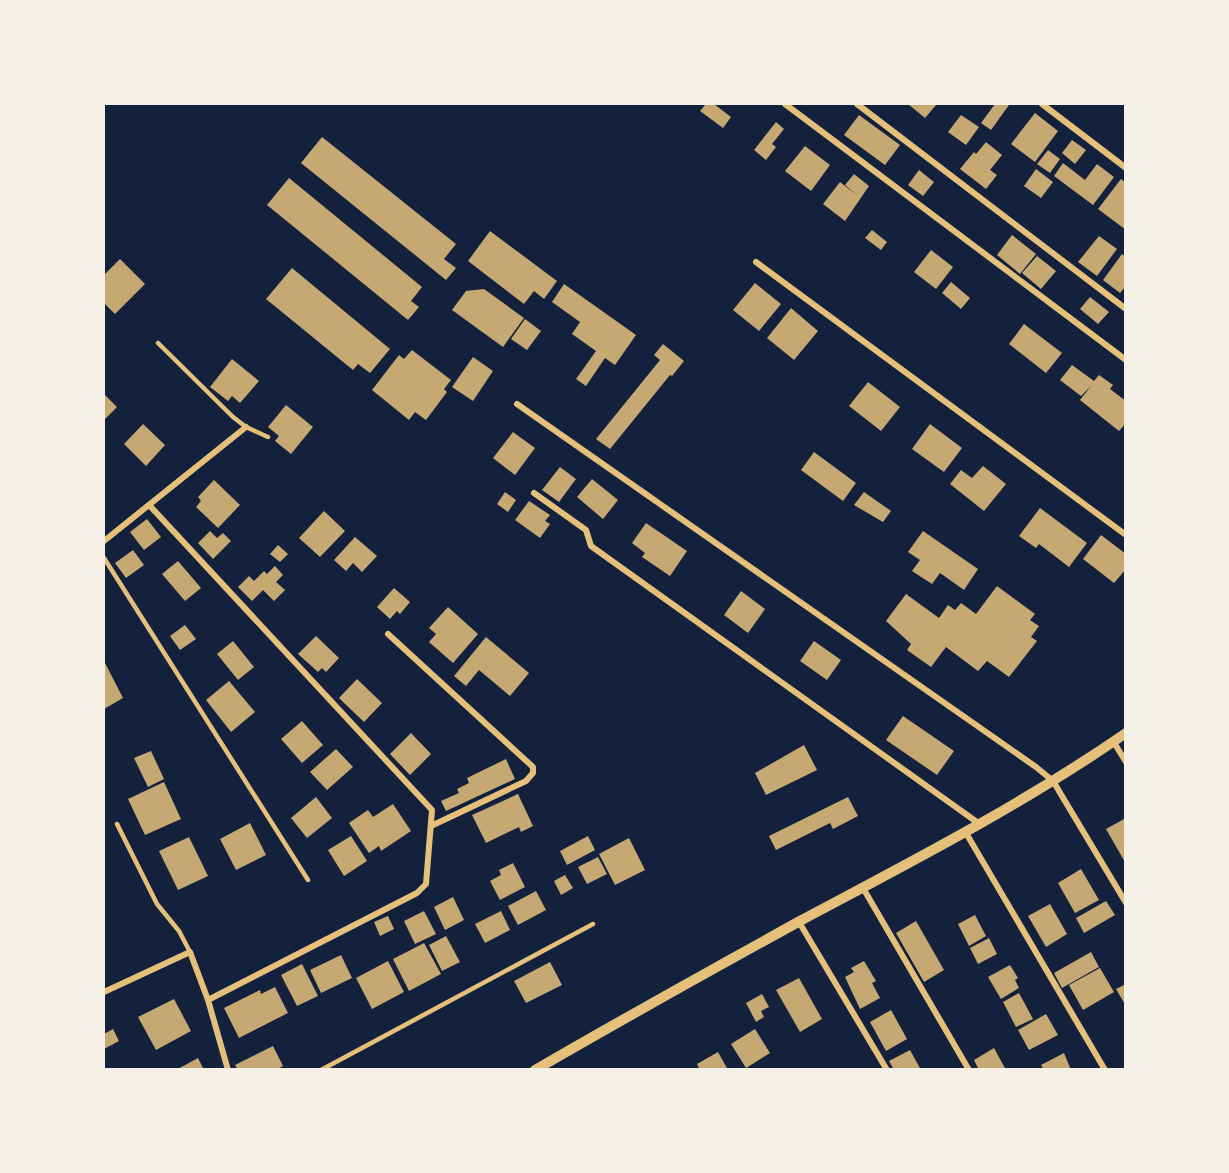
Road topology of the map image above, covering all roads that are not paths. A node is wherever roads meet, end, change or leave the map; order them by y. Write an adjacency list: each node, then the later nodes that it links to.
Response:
1 (785, 104): 8 (street)
2 (857, 104): 6 (street)
3 (1042, 104): 4 (street)
4 (1125, 168)
5 (756, 262): 14 (street)
6 (1125, 309)
7 (158, 343): 10 (lane)
8 (1125, 360)
9 (517, 404): 21 (street)
10 (246, 427): 11 (lane); 13 (street)
11 (268, 437)
12 (534, 493): 23 (street)
13 (150, 506): 15 (street); 24 (street)
14 (1125, 535)
15 (104, 541)
16 (104, 558): 26 (lane)
17 (388, 634): 24 (street)
18 (1125, 733): 19 (street)
19 (1113, 741): 20 (street); 21 (street)
20 (1125, 762)
21 (1053, 781): 23 (street); 28 (street)
22 (117, 824): 31 (lane)
23 (981, 825): 25 (street)
24 (431, 826): 33 (street)
25 (966, 833): 27 (street); 39 (street)
26 (308, 880)
27 (863, 888): 29 (street); 38 (street)
28 (1125, 903)
29 (799, 922): 36 (street); 37 (street)
30 (593, 924): 35 (lane)
31 (190, 952): 32 (street); 33 (street)
32 (104, 992)
33 (208, 1000): 34 (street)
34 (228, 1070)
35 (321, 1070)
36 (535, 1070)
37 (887, 1070)
38 (969, 1070)
39 (1105, 1070)

